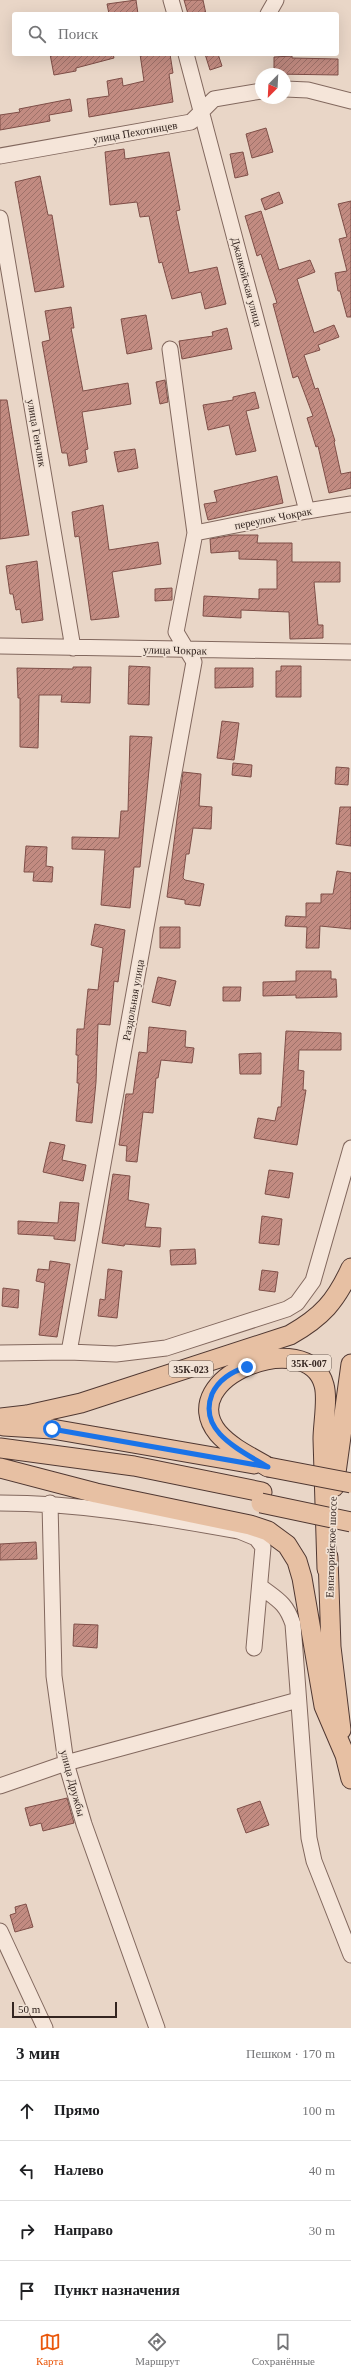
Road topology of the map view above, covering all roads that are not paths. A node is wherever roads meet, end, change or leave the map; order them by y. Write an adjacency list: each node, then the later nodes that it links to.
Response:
1 (171, 0): 2 (street)
2 (174, 12)
3 (187, 56): 7 (street, Джанкойская улица)
4 (291, 89): 6 (street)
5 (255, 92): 7 (street, улица Пехотинцев)
6 (351, 101)
7 (202, 111): 8 (street, улица Пехотинцев); 12 (street, Джанкойская улица)
8 (0, 156)
9 (0, 218): 15 (street, улица Генчлик)
10 (170, 348): 13 (street, Раздольная улица)
11 (351, 504): 12 (street, переулок Чокрак)
12 (307, 511): 13 (street, переулок Чокрак)
13 (195, 533): 16 (street, Раздольная улица)
14 (0, 646): 15 (street, улица Чокрак)
15 (73, 648): 16 (street, улица Чокрак)
16 (187, 650): 17 (street, улица Чокрак); 20 (street, Раздольная улица)
17 (351, 652)
18 (351, 1148): 20 (street)
19 (351, 1268): 23 (main road, 35К-023)
20 (70, 1352): 21 (street)
21 (0, 1353)
22 (351, 1364): 35 (main road, Евпаторийское шоссе)
23 (0, 1418)
24 (0, 1426): 27 (main road)
25 (0, 1448): 30 (main road)
26 (0, 1459): 30 (main road)
27 (268, 1467): 29 (main road, bridge); 35 (main road, 35К-007)
28 (0, 1468): 39 (main road)
29 (351, 1483)
30 (262, 1497): 33 (main road); 34 (main road, bridge)
31 (0, 1503): 32 (street)
32 (50, 1503): 36 (street); 40 (street, улица Дружбы)
33 (351, 1511)
34 (351, 1522)
35 (327, 1569): 39 (main road, Евпаторийское шоссе)
36 (261, 1587): 37 (street); 38 (street)
37 (254, 1648)
38 (298, 1700): 40 (street); 44 (street)
39 (345, 1754): 41 (main road)
40 (66, 1763): 42 (street); 46 (street, улица Дружбы)
41 (351, 1780)
42 (0, 1786)
43 (0, 1931): 45 (street)
44 (351, 1955)
45 (45, 2028)
46 (157, 2028)

